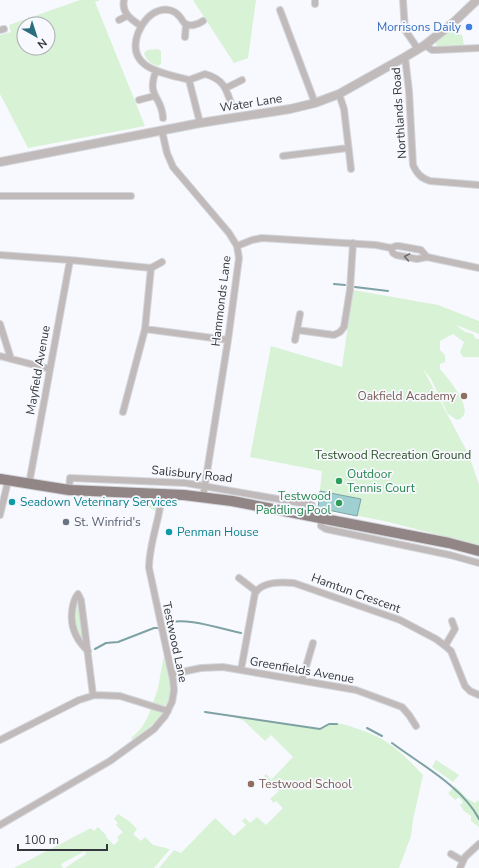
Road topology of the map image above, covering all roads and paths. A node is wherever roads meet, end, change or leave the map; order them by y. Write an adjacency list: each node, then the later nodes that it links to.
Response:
1 (117, 0): 4 (street)
2 (403, 0): 14 (street)
3 (477, 0): 14 (street, Water Lane)
4 (124, 2): 6 (street)
5 (280, 10): 12 (street)
6 (128, 16): 7 (street); 10 (street)
7 (119, 20)
8 (203, 21): 9 (street)
9 (186, 24): 10 (street); 11 (street)
10 (141, 26): 17 (street)
11 (185, 37)
12 (291, 41): 13 (street); 25 (street)
13 (284, 43)
14 (422, 47): 15 (street); 16 (street, Water Lane)
15 (479, 48)
16 (405, 57): 21 (street, Water Lane); 33 (street, Northlands Road)
17 (156, 71): 18 (street); 22 (street)
18 (189, 80): 20 (street); 27 (street)
19 (242, 80): 20 (street)
20 (226, 88): 24 (street)
21 (339, 94): 25 (street, Water Lane); 29 (street)
22 (154, 96): 23 (street); 26 (street)
23 (139, 100)
24 (231, 103)
25 (315, 104): 27 (street, Water Lane)
26 (163, 118)
27 (200, 123): 28 (street, Water Lane)
28 (162, 131): 31 (street, Water Lane); 37 (street, Hammonds Lane)
29 (348, 148): 30 (street); 32 (street)
30 (283, 156)
31 (0, 162)
32 (351, 169)
33 (479, 186)
34 (0, 196): 35 (street)
35 (126, 204)
36 (353, 244): 37 (street); 38 (street); 48 (street)
37 (237, 246): 49 (street, Hammonds Lane)
38 (391, 248): 40 (street); 40 (street, one-way to 38)
39 (0, 255): 41 (street)
40 (427, 257): 44 (street)
41 (70, 260): 43 (street); 53 (street, Mayfield Avenue)
42 (162, 262): 43 (street)
43 (151, 268): 47 (street)
44 (479, 268)
45 (300, 314): 48 (street)
46 (0, 324): 52 (street)
47 (145, 329): 49 (street); 54 (street)
48 (297, 330): 50 (street)
49 (228, 340): 57 (street, Hammonds Lane)
50 (295, 340)
51 (0, 356): 52 (street)
52 (11, 359): 53 (street)
53 (50, 369): 56 (street, Mayfield Avenue)
54 (123, 412)
55 (4, 480): 56 (main road, Salisbury Road); 61 (street)
56 (29, 484): 58 (main road, Salisbury Road)
57 (205, 486): 58 (street, Salisbury Road); 60 (street, Hammonds Lane); 62 (street, Salisbury Road)
58 (69, 490): 59 (main road, Salisbury Road)
59 (162, 494): 60 (main road, Salisbury Road); 74 (street, Testwood Lane)
60 (203, 497): 62 (main road, Salisbury Road)
61 (0, 515)
62 (317, 517): 63 (main road, Salisbury Road); 64 (street, Salisbury Road)
63 (479, 551)
64 (479, 563)
65 (239, 578): 66 (street)
66 (256, 591): 71 (street, Hamtun Crescent); 73 (street)
67 (452, 621): 69 (street)
68 (463, 628): 69 (street)
69 (455, 629): 71 (street)
70 (313, 643): 75 (street)
71 (445, 646): 77 (street, Hamtun Crescent)
72 (88, 651): 72 (street); 76 (street)
73 (240, 670): 74 (street, Greenfields Avenue); 75 (street, Greenfields Avenue)
74 (172, 674): 78 (street, Testwood Lane)
75 (302, 680): 79 (street, Greenfields Avenue)
76 (93, 695): 78 (street); 80 (street)
77 (479, 695)
78 (168, 711): 81 (street, Testwood Lane)
79 (416, 726)
80 (0, 740)
81 (0, 825)
82 (479, 844): 84 (street)
83 (451, 854): 84 (street)
84 (463, 861): 85 (street)
85 (460, 868)

